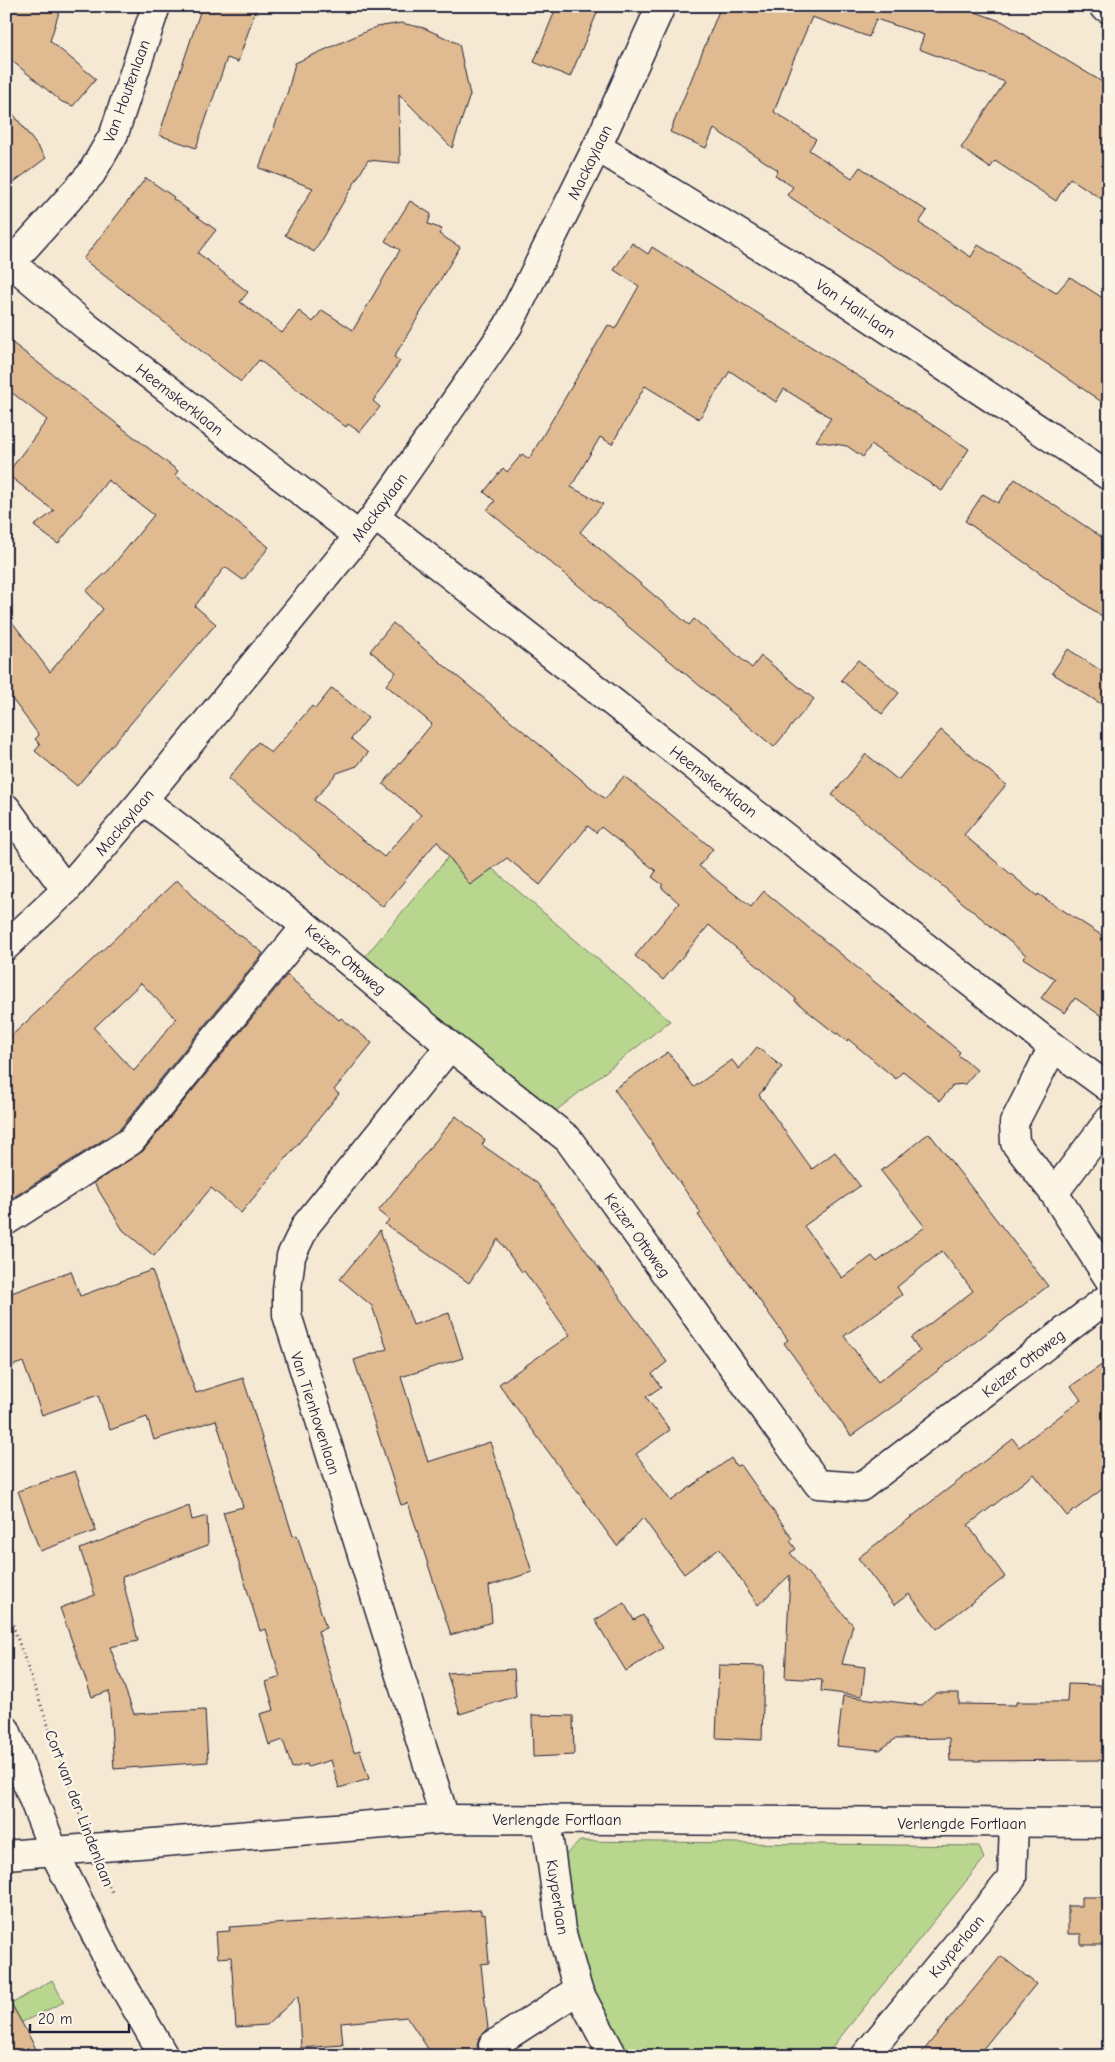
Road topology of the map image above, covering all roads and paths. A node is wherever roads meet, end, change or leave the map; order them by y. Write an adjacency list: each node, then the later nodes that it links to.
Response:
1 (156, 6): 6 (street, Van Houtenlaan)
2 (661, 6): 5 (street, Mackaylaan)
3 (1103, 6): 4 (street)
4 (1109, 9)
5 (597, 147): 7 (street, Van Hall-laan); 8 (street, Mackaylaan)
6 (9, 260): 8 (street, Heemskerklaan)
7 (1109, 476)
8 (367, 526): 9 (street, Mackaylaan); 15 (street, Heemskerklaan)
9 (143, 800): 11 (street, Mackaylaan); 12 (street, Keizer Ottoweg)
10 (6, 808): 11 (street)
11 (66, 890): 13 (street, Mackaylaan)
12 (306, 926): 14 (street, Keizer Ottoweg); 19 (street)
13 (6, 946)
14 (450, 1046): 21 (street, Keizer Ottoweg); 24 (street, Van Tienhovenlaan)
15 (1054, 1047): 16 (street, Heemskerklaan); 18 (street)
16 (1109, 1088)
17 (1109, 1120): 18 (street)
18 (1054, 1193): 20 (street)
19 (6, 1221)
20 (1109, 1279)
21 (1109, 1297)
22 (6, 1606): 28 (path, Cort van der Lindenlaan)
23 (6, 1730): 29 (street)
24 (445, 1819): 25 (street, Verlengde Fortlaan); 28 (street, Verlengde Fortlaan)
25 (546, 1819): 26 (street, Verlengde Fortlaan); 32 (street, Kuyperlaan)
26 (1014, 1823): 27 (street, Verlengde Fortlaan); 36 (street, Kuyperlaan)
27 (1109, 1823)
28 (92, 1848): 29 (street, Verlengde Fortlaan); 31 (path, Cort van der Lindenlaan)
29 (54, 1852): 30 (street, Verlengde Fortlaan); 34 (street)
30 (6, 1855)
31 (112, 1893)
32 (578, 1990): 33 (street); 35 (street, Kuyperlaan)
33 (493, 2045)
34 (164, 2056)
35 (613, 2056)
36 (865, 2056)

